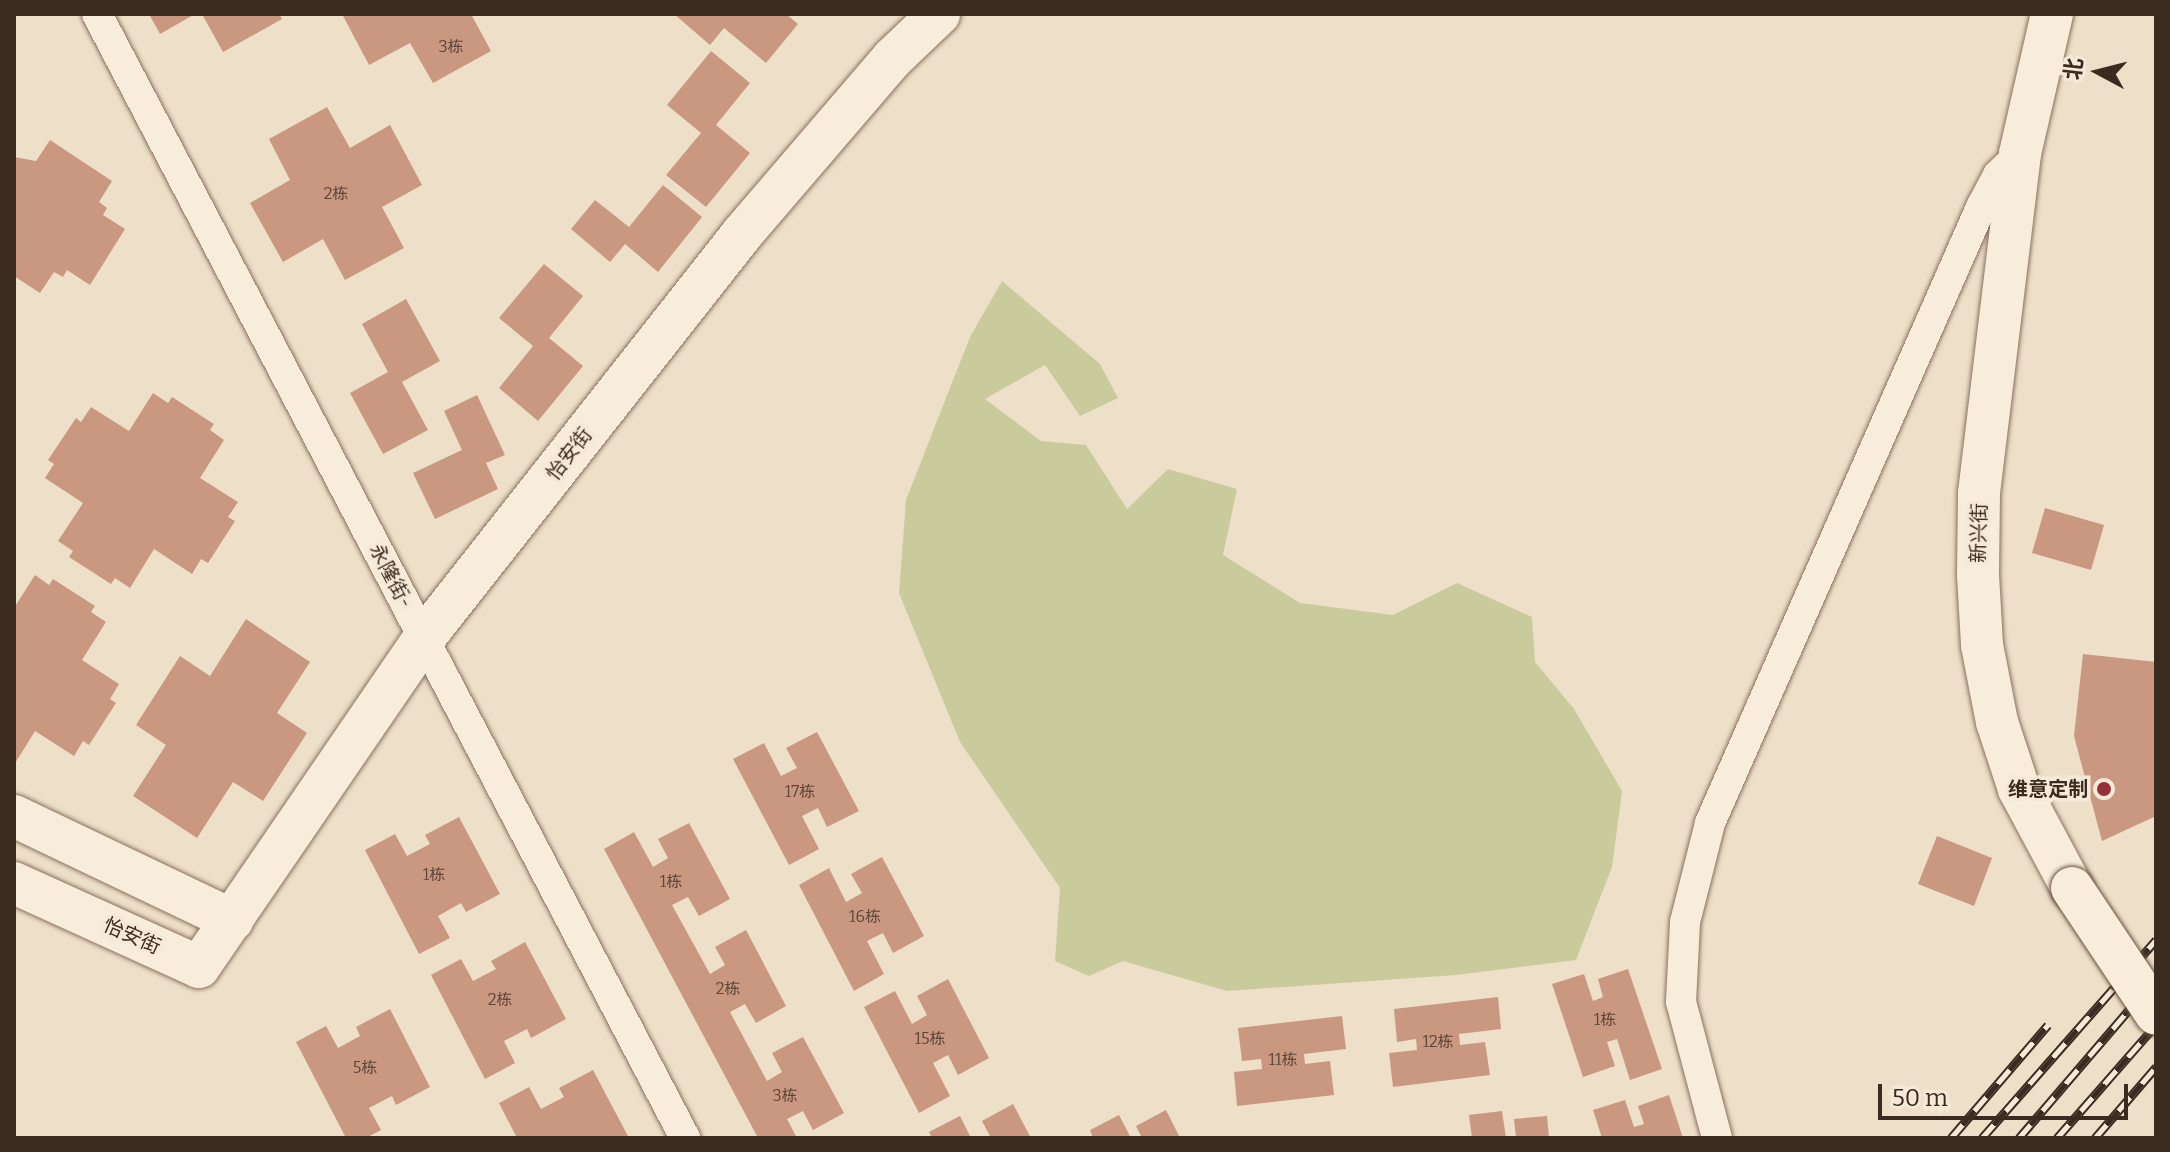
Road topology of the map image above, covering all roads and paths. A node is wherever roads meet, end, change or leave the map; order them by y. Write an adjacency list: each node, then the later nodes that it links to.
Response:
1 (97, 14): 5 (street, 永隆街-)
2 (939, 14): 5 (street, 怡安街)
3 (2052, 14): 4 (street, 新兴街)
4 (2020, 154): 9 (street, 新兴街, bridge); 11 (street)
5 (424, 638): 8 (street, 怡安街); 10 (street, 永隆街-)
6 (14, 816): 8 (street)
7 (14, 883): 8 (street, 怡安街)
8 (232, 920)
9 (2156, 1014)
10 (685, 1138)
11 (1717, 1138)

